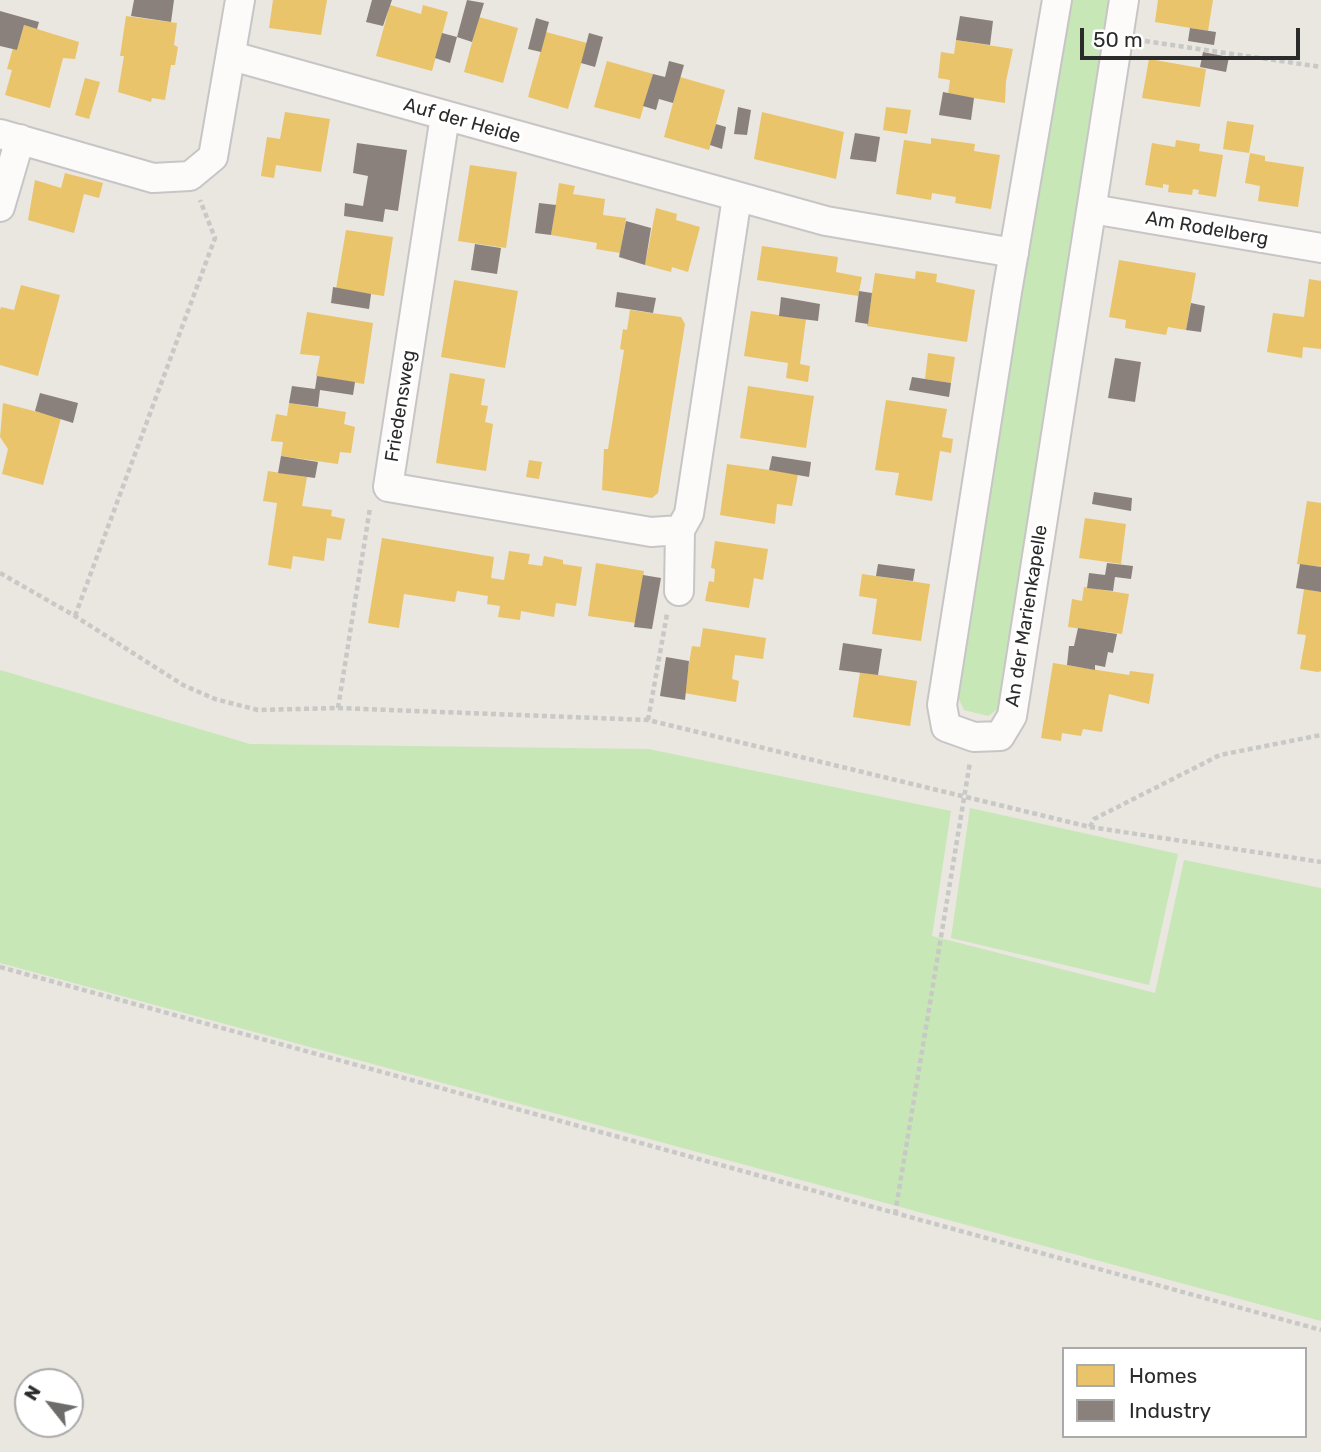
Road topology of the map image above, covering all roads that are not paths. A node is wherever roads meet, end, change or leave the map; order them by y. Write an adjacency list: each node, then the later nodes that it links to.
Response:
1 (240, 0): 4 (street)
2 (1058, 0): 11 (street, An der Marienkapelle)
3 (1124, 0): 9 (street, An der Marienkapelle)
4 (232, 56): 5 (street, Auf der Heide); 6 (street)
5 (445, 116): 7 (street, Auf der Heide); 12 (street, Friedensweg)
6 (10, 136): 8 (street)
7 (737, 197): 11 (street, Auf der Heide); 12 (street)
8 (0, 207)
9 (1092, 209): 10 (street, Am Rodelberg); 11 (street, An der Marienkapelle)
10 (1321, 248)
11 (1014, 253)
12 (680, 530): 13 (street)
13 (679, 591)

